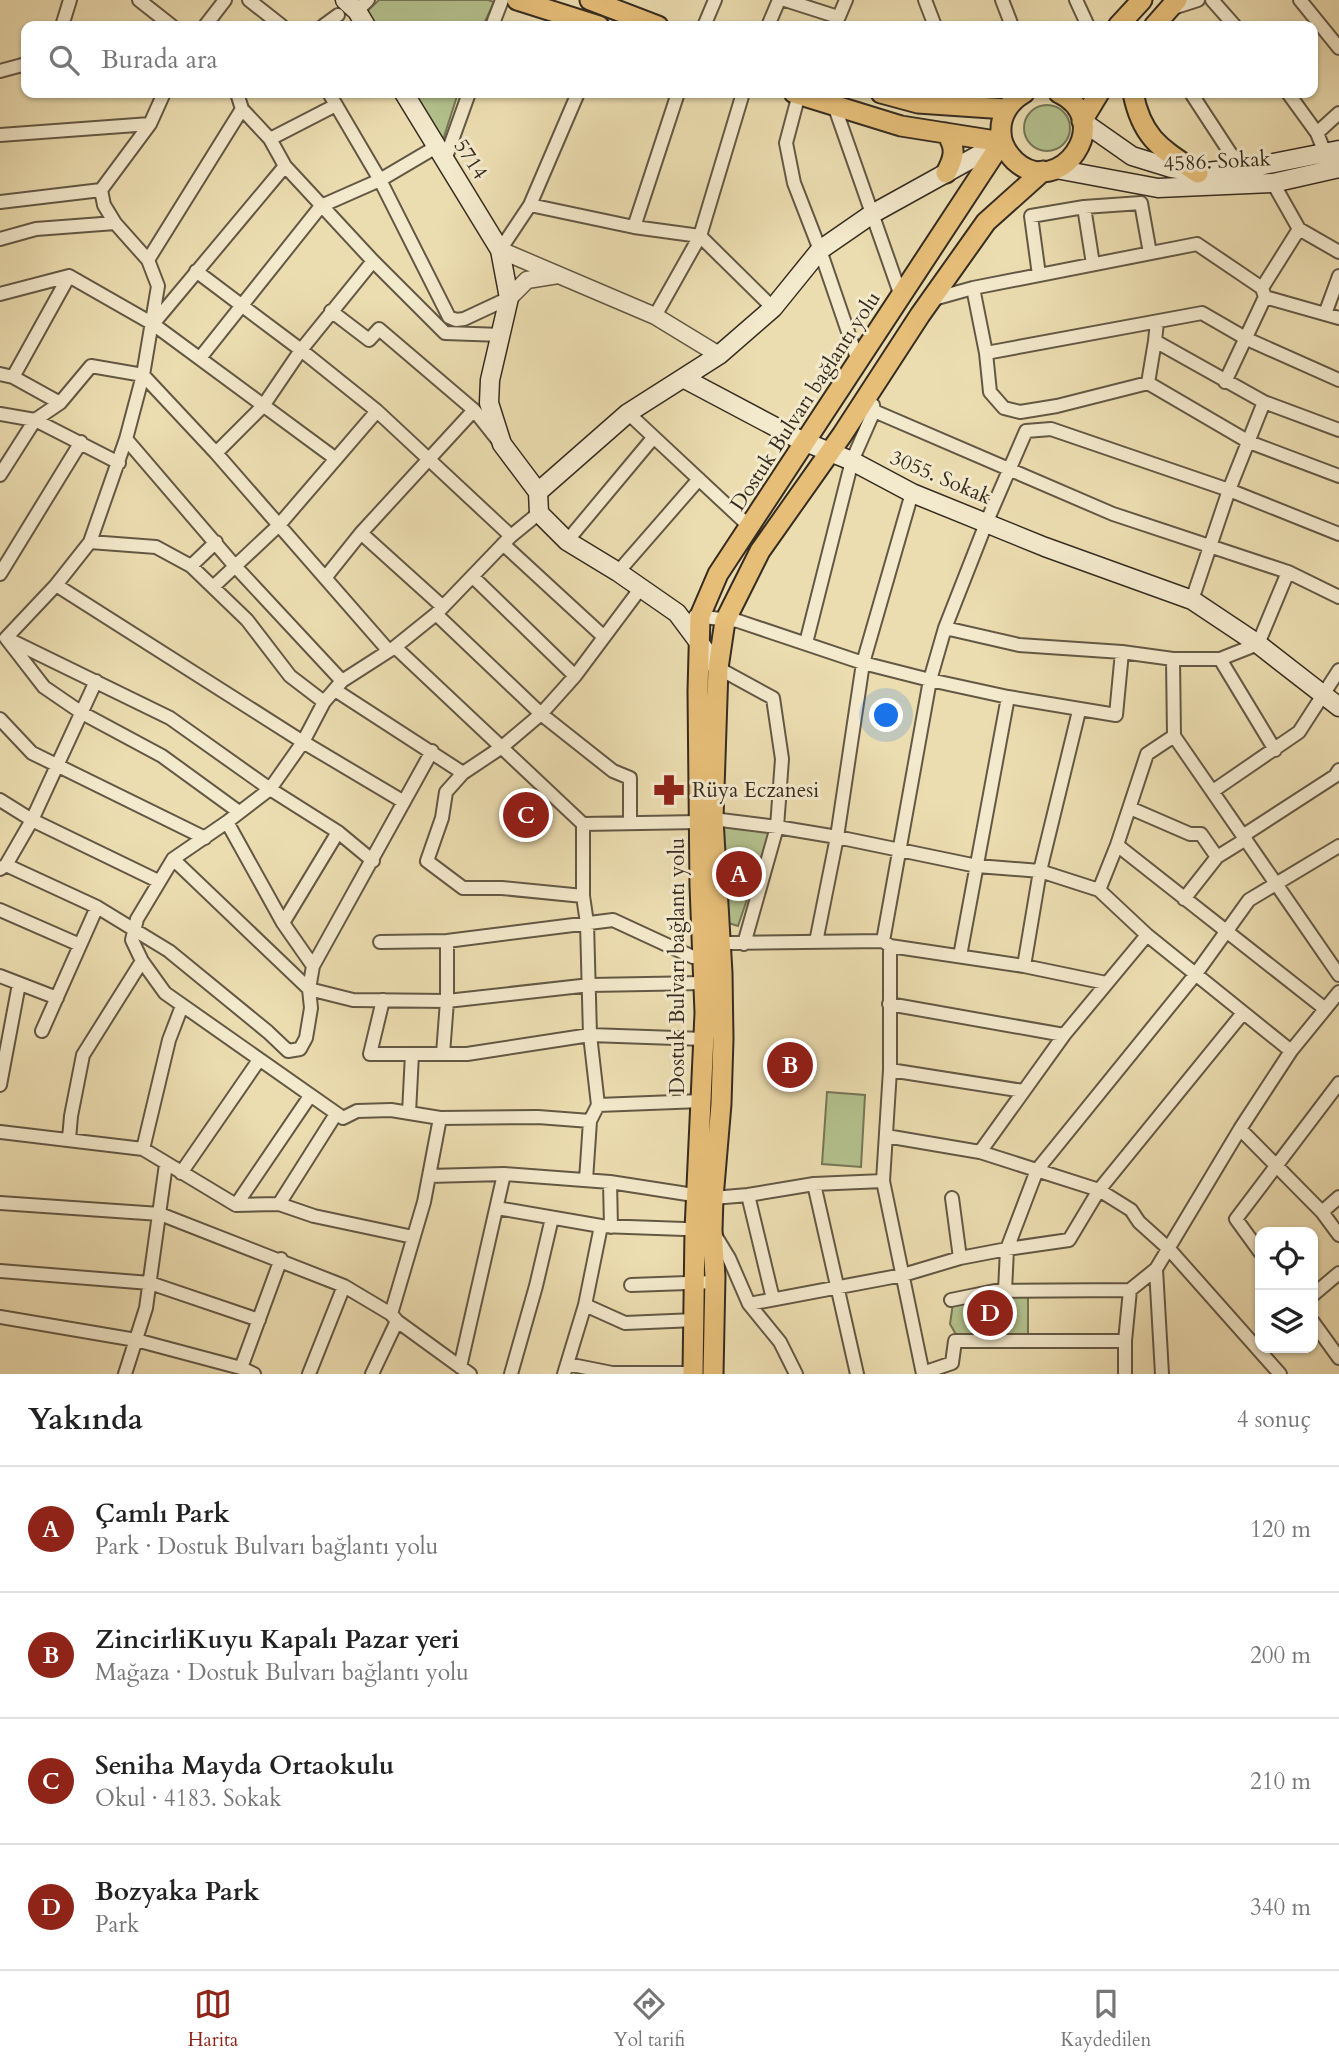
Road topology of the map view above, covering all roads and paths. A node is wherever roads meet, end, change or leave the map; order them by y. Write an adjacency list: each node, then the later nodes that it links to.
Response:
1 (70, 0): 22 (street)
2 (139, 0): 23 (street)
3 (225, 0): 24 (street)
4 (249, 0): 25 (street)
5 (502, 0): 27 (street)
6 (517, 0): 28 (main road)
7 (590, 0): 19 (main road)
8 (715, 0): 30 (street)
9 (779, 0): 31 (street)
10 (785, 0): 32 (street)
11 (846, 0): 33 (street)
12 (925, 0): 34 (street)
13 (1002, 0): 35 (street)
14 (1076, 0): 36 (street)
15 (1142, 0): 37 (main road)
16 (1198, 0): 21 (street)
17 (1212, 0): 38 (street)
18 (1300, 0): 39 (street)
19 (623, 5): 29 (main road)
20 (355, 10): 26 (street)
21 (1163, 16)
22 (64, 21)
23 (166, 21)
24 (209, 21)
25 (276, 21)
26 (333, 21)
27 (494, 21)
28 (583, 21)
29 (650, 21)
30 (706, 21)
31 (770, 21)
32 (835, 21)
33 (837, 21)
34 (933, 21)
35 (1010, 21)
36 (1086, 21)
37 (1123, 21)
38 (1231, 21)
39 (1317, 21)
40 (1318, 22): 42 (street)
41 (1339, 26): 42 (street)
42 (1328, 35): 43 (street)
43 (1339, 48)
44 (21, 65): 45 (street)
45 (0, 71)
46 (162, 98): 70 (street)
47 (239, 98): 66 (street)
48 (332, 98): 64 (street)
49 (407, 98): 77 (main road, 5714)
50 (467, 98): 77 (street)
51 (576, 98): 88 (street)
52 (676, 98): 93 (street)
53 (741, 98): 95 (street)
54 (796, 98): 98 (street)
55 (812, 98): 65 (main road)
56 (900, 98): 63 (main road)
57 (1018, 98): 67 (main road)
58 (1067, 98): 69 (main road)
59 (1096, 98): 69 (main road, Dostuk Bulvarı bağlantı yolu)
60 (1134, 98): 83 (main road)
61 (1194, 98): 79 (street)
62 (1292, 98): 71 (street)
63 (965, 100): 67 (main road)
64 (336, 105): 74 (street); 84 (street)
65 (834, 105): 72 (main road); 91 (street)
66 (242, 109): 74 (street); 101 (street)
67 (1006, 109): 75 (main road)
68 (1339, 113): 71 (street)
69 (1083, 121): 81 (main road, Dostuk Bulvarı bağlantı yolu); 83 (main road, 4586. Sokak)
70 (150, 124): 73 (street); 86 (street)
71 (1317, 132): 76 (street)
72 (946, 133): 75 (main road); 82 (main road)
73 (0, 135)
74 (270, 139): 78 (street)
75 (1002, 142): 81 (main road); 82 (main road); 112 (main road, Dostuk Bulvarı bağlantı yolu)
76 (1332, 152): 79 (main road, 4586. Sokak)
77 (440, 154): 84 (street); 97 (main road, 5714)
78 (285, 166): 89 (street); 104 (street)
79 (1240, 168): 83 (main road, 4586. Sokak)
80 (1339, 168): 85 (main road, 4586. Sokak)
81 (1050, 170): 85 (main road, 4586. Sokak); 114 (main road, Dostuk Bulvarı bağlantı yolu)
82 (946, 173): 91 (main road)
83 (1198, 173)
84 (380, 180): 89 (street); 113 (street)
85 (1273, 183): 94 (street)
86 (101, 190): 87 (street); 92 (street)
87 (0, 202)
88 (530, 205): 93 (street); 97 (street)
89 (321, 206): 102 (street); 115 (street)
90 (1084, 206): 100 (street); 103 (street); 106 (street)
91 (873, 214): 98 (main road); 112 (street)
92 (116, 223): 96 (street); 101 (street)
93 (634, 227): 95 (street)
94 (1299, 229): 99 (street); 110 (street)
95 (700, 236): 116 (street); 119 (street)
96 (0, 239)
97 (500, 250): 105 (street); 113 (main road)
98 (820, 250): 116 (main road); 130 (street)
99 (1339, 252)
100 (1150, 253): 103 (street); 110 (street)
101 (148, 260): 122 (street)
102 (373, 261): 117 (street); 123 (street)
103 (1093, 264): 106 (street)
104 (196, 271): 115 (street); 122 (street)
105 (559, 275): 113 (street); 119 (street)
106 (1040, 275): 109 (street)
107 (69, 276): 111 (street); 122 (street); 132 (street)
108 (1339, 276): 118 (street)
109 (974, 288): 114 (street); 127 (street)
110 (1263, 293): 118 (street); 124 (street)
111 (0, 294)
112 (901, 296): 130 (main road, Dostuk Bulvarı bağlantı yolu)
113 (509, 298): 123 (main road)
114 (930, 300): 137 (main road, Dostuk Bulvarı bağlantı yolu)
115 (242, 306): 126 (street); 129 (street)
116 (774, 308): 128 (main road)
117 (331, 311): 126 (street); 141 (street)
118 (1325, 314): 120 (street)
119 (655, 316): 128 (street)
120 (1339, 318)
121 (1157, 322): 124 (street); 125 (street); 127 (street)
122 (153, 324): 129 (street); 131 (street)
123 (502, 335): 153 (main road)
124 (1247, 338): 134 (street); 135 (street)
125 (1155, 341): 135 (street); 136 (street)
126 (301, 350): 140 (street); 142 (street)
127 (986, 353): 136 (street)
128 (719, 355): 133 (main road)
129 (200, 358): 140 (street)
130 (858, 361): 151 (main road, Dostuk Bulvarı bağlantı yolu)
131 (143, 375): 139 (street); 149 (street); 155 (street)
132 (7, 376): 139 (street)
133 (683, 378): 144 (main road); 151 (main road, 3055. Sokak)
134 (1339, 380)
135 (1226, 382): 138 (street)
136 (1148, 383): 152 (street)
137 (871, 390): 143 (street); 154 (main road, Dostuk Bulvarı bağlantı yolu)
138 (1264, 402): 147 (street); 152 (street)
139 (60, 403): 146 (street)
140 (263, 406): 155 (street); 157 (street)
141 (474, 410): 153 (street); 156 (street)
142 (377, 411): 156 (street); 157 (street)
143 (874, 411): 158 (street); 160 (street)
144 (628, 413): 148 (street); 165 (main road)
145 (0, 414): 146 (street)
146 (35, 420): 150 (street); 161 (street)
147 (1339, 430)
148 (653, 438): 163 (street); 174 (street)
149 (126, 439): 159 (street); 176 (street)
150 (81, 442): 159 (street); 182 (street)
151 (804, 442): 154 (main road, 3055. Sokak); 170 (main road, Dostuk Bulvarı bağlantı yolu)
152 (1250, 442): 162 (street); 164 (street)
153 (502, 444): 165 (main road)
154 (830, 452): 158 (main road, 3055. Sokak); 193 (main road, Dostuk Bulvarı bağlantı yolu)
155 (216, 453): 169 (street)
156 (428, 458): 171 (street); 173 (street)
157 (336, 459): 169 (street)
158 (852, 461): 166 (main road, 3055. Sokak); 198 (street)
159 (119, 463): 175 (street)
160 (1009, 470): 164 (street); 168 (street); 177 (street)
161 (0, 475)
162 (1339, 476)
163 (699, 479): 170 (street); 180 (street)
164 (1229, 490): 172 (street); 177 (street)
165 (538, 492): 167 (main road)
166 (912, 493): 168 (main road, 3055. Sokak); 204 (street)
167 (539, 513): 173 (street); 174 (main road)
168 (987, 522): 189 (main road, 3055. Sokak); 194 (street)
169 (279, 525): 178 (street); 184 (street)
170 (749, 526): 192 (main road, Dostuk Bulvarı bağlantı yolu)
171 (361, 533): 184 (street); 190 (street)
172 (1339, 534)
173 (507, 540): 183 (street); 196 (street)
174 (567, 541): 180 (main road)
175 (90, 542): 179 (street); 185 (street)
176 (216, 542): 178 (street); 179 (street)
177 (1211, 545): 181 (street); 189 (street)
178 (234, 565): 186 (street); 210 (street)
179 (191, 566): 186 (street)
180 (618, 572): 187 (main road)
181 (1289, 572): 188 (street); 199 (street)
182 (0, 575)
183 (473, 577): 190 (street); 207 (street)
184 (325, 578): 200 (street)
185 (57, 585): 195 (street); 220 (street)
186 (213, 587): 213 (street)
187 (640, 589): 191 (main road); 196 (street)
188 (1339, 597)
189 (1192, 600): 199 (main road, 3055. Sokak)
190 (439, 610): 200 (street); 217 (street)
191 (677, 613): 192 (street); 197 (main road)
192 (700, 616): 193 (street); 197 (main road, Dostuk Bulvarı bağlantı yolu)
193 (726, 620): 198 (street); 205 (main road, Dostuk Bulvarı bağlantı yolu)
194 (945, 628): 201 (street); 208 (street)
195 (3, 636): 209 (street); 216 (street)
196 (604, 637): 207 (street)
197 (699, 643): 205 (main road); 234 (main road, Dostuk Bulvarı bağlantı yolu)
198 (806, 643): 204 (street)
199 (1258, 645): 203 (street); 211 (main road, 3055. Sokak)
200 (391, 648): 210 (street); 221 (street)
201 (1122, 652): 202 (street); 215 (street)
202 (1173, 659): 203 (street); 219 (street)
203 (1220, 659): 222 (street)
204 (863, 663): 208 (street); 240 (street)
205 (718, 668): 234 (main road, Dostuk Bulvarı bağlantı yolu); 238 (street)
206 (1339, 670): 211 (street)
207 (575, 676): 217 (street)
208 (930, 680): 212 (street); 245 (street)
209 (96, 681): 216 (street); 227 (street)
210 (338, 685): 213 (street); 223 (street)
211 (1323, 695): 214 (main road, 3055. Sokak); 222 (street)
212 (1008, 698): 215 (street); 249 (street)
213 (324, 702): 220 (street)
214 (1339, 707)
215 (1079, 710): 251 (street)
216 (82, 713): 224 (street); 232 (street)
217 (541, 714): 221 (street); 236 (street)
218 (0, 719): 224 (street)
219 (1174, 736): 228 (street); 231 (street)
220 (303, 742): 227 (street); 230 (street)
221 (502, 747): 226 (street); 237 (street)
222 (1275, 750): 228 (street)
223 (432, 751): 226 (street); 230 (street)
224 (57, 764): 233 (street); 242 (street)
225 (1339, 770): 241 (street)
226 (463, 773): 255 (street)
227 (270, 789): 232 (street); 239 (street)
228 (1213, 791): 241 (street)
229 (0, 800): 233 (street)
230 (404, 802): 248 (street)
231 (1130, 808): 243 (street); 246 (street)
232 (239, 813): 235 (street)
233 (32, 820): 250 (street); 252 (street)
234 (706, 821): 236 (street); 238 (street); 267 (main road, Dostuk Bulvarı bağlantı yolu); 279 (main road, Dostuk Bulvarı bağlantı yolu)
235 (228, 822): 242 (street); 260 (street)
236 (630, 822): 237 (street)
237 (583, 824): 255 (street)
238 (777, 827): 240 (street); 268 (street)
239 (338, 832): 248 (street); 260 (street)
240 (837, 837): 245 (street); 265 (street)
241 (1245, 837): 246 (street); 253 (street)
242 (205, 838): 247 (street)
243 (1117, 845): 254 (street); 256 (street)
244 (1339, 846): 253 (street)
245 (901, 852): 249 (street); 269 (street)
246 (1217, 858): 256 (street)
247 (173, 859): 252 (street); 283 (street)
248 (373, 861): 274 (street)
249 (977, 866): 251 (street); 271 (street)
250 (3, 867): 257 (street)
251 (1040, 871): 254 (street); 275 (street)
252 (158, 881): 262 (street)
253 (1276, 883): 261 (street); 277 (street)
254 (1099, 890): 263 (street)
255 (583, 896): 259 (street)
256 (1184, 899): 261 (street)
257 (97, 906): 262 (street); 270 (street)
258 (0, 910): 270 (street)
259 (587, 922): 264 (street); 272 (street); 282 (street)
260 (283, 923): 274 (street)
261 (1226, 930): 276 (street); 290 (street)
262 (134, 931): 273 (street); 283 (street)
263 (1147, 935): 276 (street); 280 (street)
264 (447, 941): 266 (street); 287 (street)
265 (816, 942): 268 (street); 269 (street)
266 (380, 943)
267 (719, 943): 268 (street); 329 (main road, Dostuk Bulvarı bağlantı yolu)
268 (744, 944)
269 (886, 944): 271 (street); 288 (street)
270 (80, 946): 285 (street)
271 (960, 956): 275 (street)
272 (693, 957)
273 (142, 961): 289 (street); 314 (street)
274 (313, 966): 283 (street)
275 (1024, 966): 280 (street)
276 (1195, 975): 291 (street); 319 (street)
277 (1339, 975)
278 (0, 976): 281 (street)
279 (703, 983): 282 (street); 295 (main road, Dostuk Bulvarı bağlantı yolu)
280 (1107, 983): 294 (street)
281 (19, 984): 285 (street); 302 (street)
282 (590, 985): 287 (street); 293 (street)
283 (309, 989): 286 (street)
284 (1339, 992): 290 (street)
285 (57, 998): 292 (street)
286 (383, 1000): 287 (street); 297 (street)
287 (447, 1000): 298 (street)
288 (889, 1004): 294 (street); 300 (street)
289 (182, 1006): 299 (street); 315 (street)
290 (1324, 1008): 296 (street)
291 (1243, 1013): 296 (street); 327 (street)
292 (42, 1031)
293 (590, 1035): 295 (street); 298 (street); 306 (street)
294 (1064, 1035): 303 (street)
295 (704, 1038): 305 (main road, Dostuk Bulvarı bağlantı yolu)
296 (1291, 1051): 311 (street)
297 (412, 1054): 298 (street); 307 (street)
298 (443, 1054)
299 (259, 1060): 304 (street); 320 (street)
300 (890, 1070): 303 (street); 313 (street)
301 (1339, 1083): 318 (street)
302 (0, 1085)
303 (1023, 1091): 316 (street)
304 (310, 1096): 308 (street); 334 (street)
305 (701, 1101): 306 (street); 329 (main road, Dostuk Bulvarı bağlantı yolu)
306 (598, 1105): 310 (street)
307 (409, 1113): 308 (street); 309 (street)
308 (336, 1114): 333 (street)
309 (440, 1118): 310 (street); 322 (street)
310 (590, 1121): 323 (street)
311 (1240, 1129): 318 (street); 345 (street)
312 (0, 1132): 314 (street)
313 (886, 1136): 316 (street); 324 (street)
314 (69, 1139): 315 (street)
315 (143, 1149): 317 (street)
316 (980, 1152): 319 (street)
317 (166, 1164): 320 (street); 337 (street)
318 (1275, 1165): 336 (street); 343 (street)
319 (1037, 1170): 327 (street); 344 (street)
320 (181, 1173): 334 (street)
321 (504, 1174): 322 (street); 323 (street); 335 (street)
322 (429, 1176): 342 (street)
323 (586, 1180): 325 (street)
324 (883, 1181): 326 (street); 351 (street)
325 (610, 1182): 329 (street); 339 (street)
326 (814, 1184): 328 (street); 357 (street)
327 (1099, 1190): 344 (street); 345 (street)
328 (748, 1195): 329 (street); 361 (street)
329 (705, 1197): 340 (main road, Dostuk Bulvarı bağlantı yolu)
330 (1339, 1197): 336 (street)
331 (952, 1198): 346 (street)
332 (0, 1203): 337 (street)
333 (279, 1204): 334 (street); 342 (street)
334 (236, 1205)
335 (497, 1208): 338 (street); 375 (street)
336 (1322, 1212): 341 (street)
337 (160, 1214): 347 (street); 353 (street)
338 (552, 1218): 339 (street); 380 (street)
339 (606, 1227): 340 (street); 364 (street)
340 (704, 1230): 352 (main road, Dostuk Bulvarı bağlantı yolu); 354 (main road, Dostuk Bulvarı bağlantı yolu); 363 (street)
341 (1339, 1235)
342 (413, 1237): 366 (street)
343 (1255, 1245)
344 (1007, 1249): 346 (street); 359 (street)
345 (1169, 1249): 348 (street); 387 (street)
346 (960, 1258): 351 (street)
347 (281, 1259): 356 (street); 367 (street)
348 (1156, 1269): 358 (street); 386 (street)
349 (0, 1271): 353 (street)
350 (1339, 1273): 360 (street)
351 (903, 1275): 357 (street); 384 (street)
352 (715, 1282): 354 (street); 381 (main road, Dostuk Bulvarı bağlantı yolu)
353 (150, 1283): 367 (street); 370 (street)
354 (695, 1283): 355 (street); 368 (main road, Dostuk Bulvarı bağlantı yolu)
355 (631, 1285)
356 (344, 1286): 366 (street); 379 (street)
357 (838, 1288): 361 (street); 383 (street)
358 (1130, 1290): 359 (street); 371 (street)
359 (1005, 1291): 362 (street)
360 (1318, 1291)
361 (773, 1299): 363 (street)
362 (951, 1300)
363 (749, 1304): 382 (street)
364 (585, 1305): 368 (street); 374 (street)
365 (0, 1317): 370 (street)
366 (394, 1317): 375 (street); 376 (street)
367 (259, 1320): 373 (street)
368 (695, 1320): 381 (main road, Dostuk Bulvarı bağlantı yolu)
369 (1318, 1329): 372 (street)
370 (135, 1340): 373 (street); 377 (street)
371 (1125, 1341): 384 (street); 385 (street)
372 (1339, 1358)
373 (242, 1368): 378 (street)
374 (565, 1369): 381 (street)
375 (465, 1370)
376 (377, 1372)
377 (127, 1374)
378 (254, 1374)
379 (309, 1374)
380 (511, 1374)
381 (700, 1374)
382 (796, 1374)
383 (857, 1374)
384 (923, 1374)
385 (1125, 1374)
386 (1162, 1374)
387 (1280, 1374)

